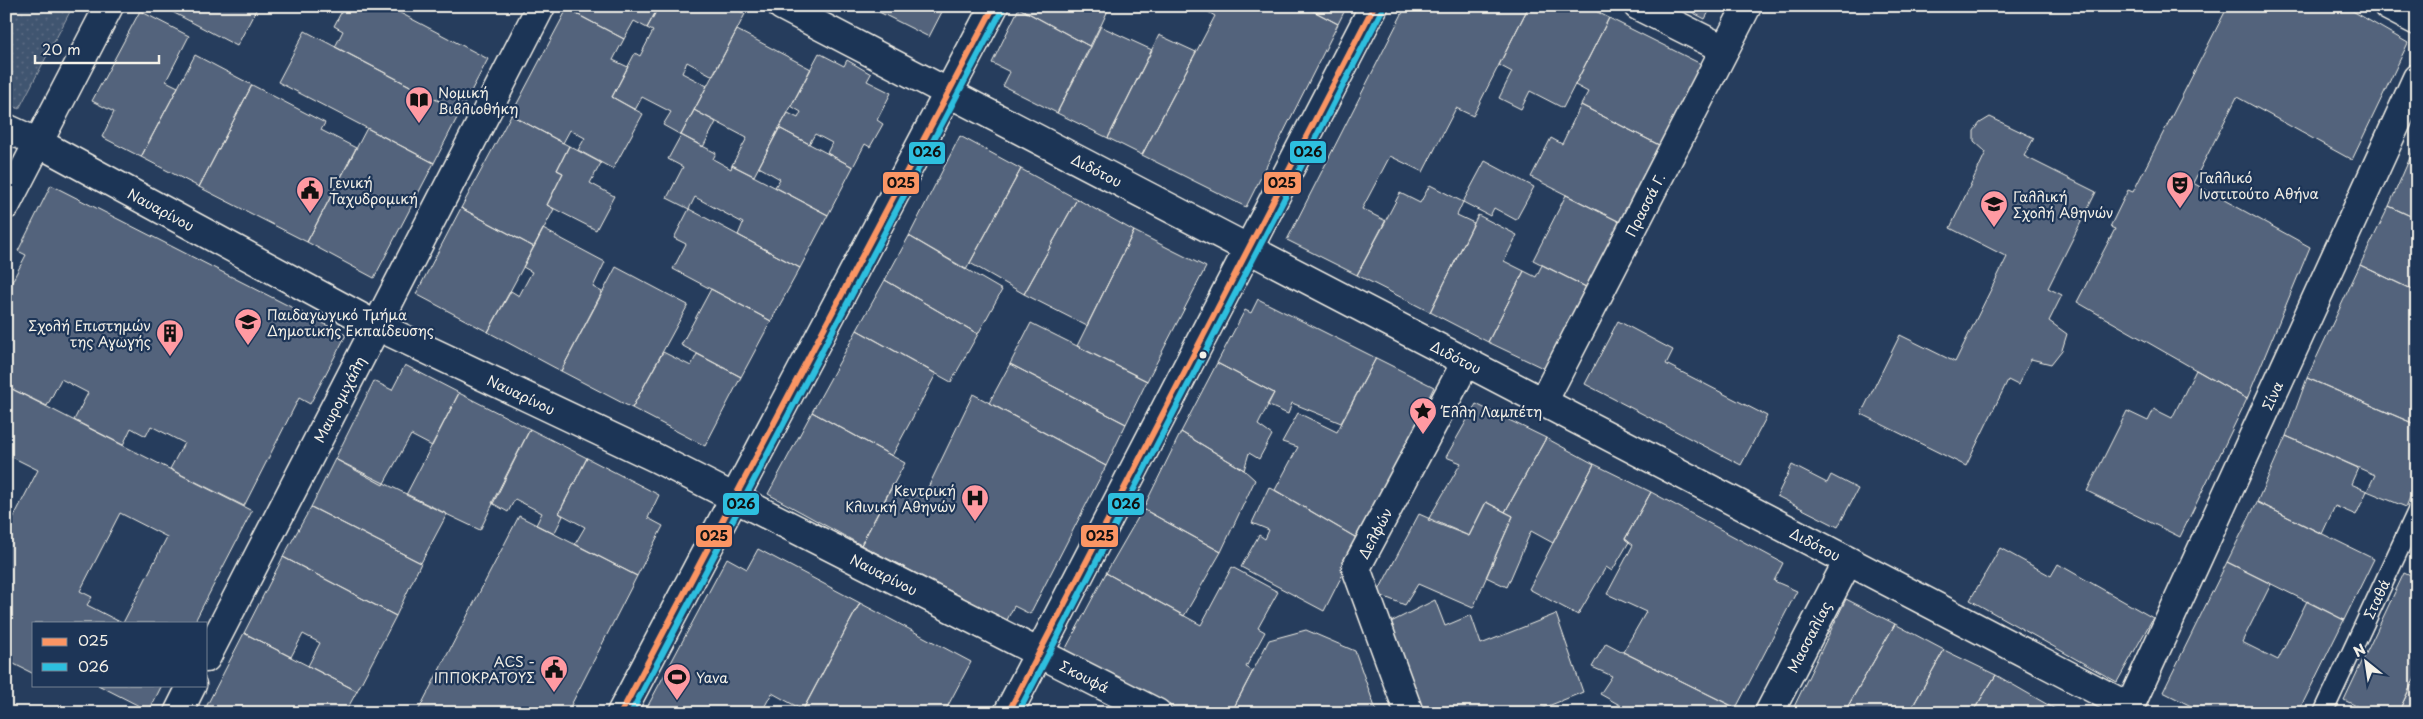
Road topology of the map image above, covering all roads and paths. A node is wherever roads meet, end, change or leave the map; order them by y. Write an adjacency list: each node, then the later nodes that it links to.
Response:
1 (109, 6): 14 (street)
2 (541, 6): 17 (street, Μαυρομιχάλη)
3 (782, 6): 12 (street, Διδότου)
4 (994, 6): 12 (street)
5 (1374, 6): 16 (street)
6 (1638, 6): 10 (street)
7 (1747, 6): 10 (street, Πρασσά Γ.)
8 (2388, 6): 9 (street)
9 (2417, 21)
10 (1724, 50): 19 (street, Πρασσά Γ.)
11 (2417, 78): 26 (street, Σίνα)
12 (949, 92): 16 (street, Διδότου); 20 (street)
13 (6, 128): 14 (street, Ναυαρίνου)
14 (39, 143): 15 (street); 17 (street, Ναυαρίνου)
15 (6, 205)
16 (1249, 250): 18 (street, Διδότου); 23 (street)
17 (377, 326): 20 (street, Ναυαρίνου); 24 (street, Μαυρομιχάλη)
18 (1466, 362): 19 (street, Διδότου); 31 (street, Δελφών)
19 (1544, 402): 22 (street, Διδότου)
20 (735, 498): 23 (street, Ναυαρίνου); 28 (street)
21 (2417, 511): 33 (lane, Σταθά)
22 (1848, 561): 26 (street, Διδότου); 32 (street, Μασσαλίας)
23 (1040, 653): 29 (street); 30 (street, Σκουφά)
24 (208, 654)
25 (192, 686): 27 (street)
26 (2128, 710)
27 (178, 713)
28 (621, 713)
29 (1008, 713)
30 (1157, 713)
31 (1409, 713)
32 (1769, 713)
33 (2323, 713)

